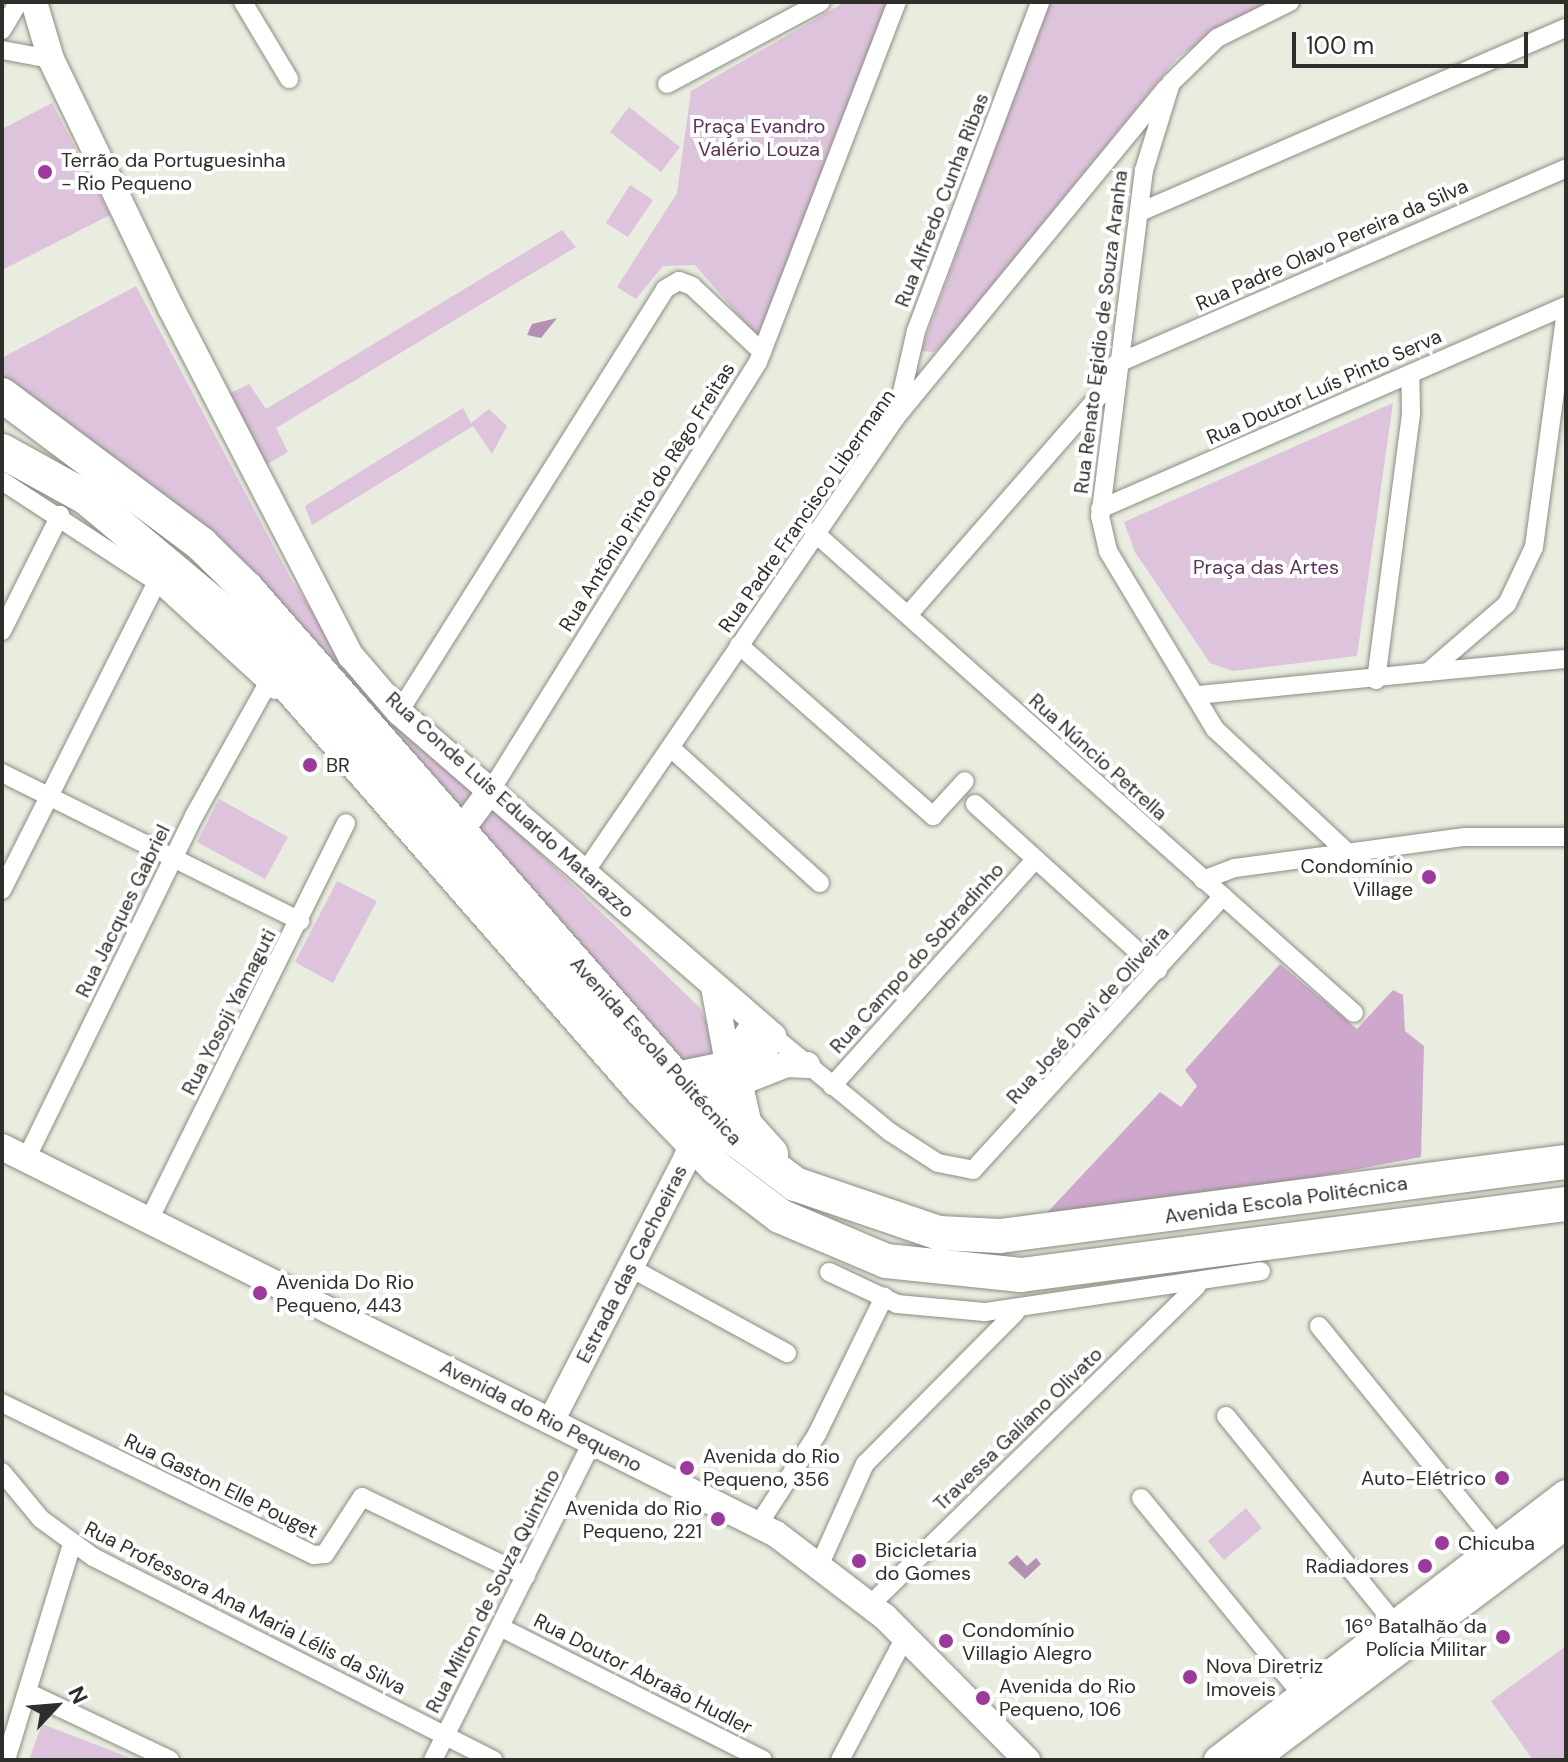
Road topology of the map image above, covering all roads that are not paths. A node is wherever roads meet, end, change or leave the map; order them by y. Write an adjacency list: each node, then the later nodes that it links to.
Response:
1 (19, 2): 9 (street)
2 (34, 2): 11 (street, Rua Conde Luis Eduardo Matarazzo)
3 (243, 2): 12 (street)
4 (821, 2): 14 (street)
5 (897, 2): 22 (street)
6 (1040, 2): 26 (street, Rua Alfredo Cunha Ribas)
7 (1290, 2): 13 (street, Rua Renato Egidio de Souza Aranha)
8 (1566, 28): 20 (street)
9 (2, 30)
10 (2, 50): 11 (street)
11 (51, 59): 42 (street, Rua Conde Luis Eduardo Matarazzo)
12 (289, 79)
13 (1171, 83): 15 (street, Rua Padre Francisco Libermann); 17 (street, Rua Renato Egidio de Souza Aranha)
14 (667, 84)
15 (1125, 134): 16 (street, Rua Padre Francisco Libermann); 17 (street)
16 (1112, 150): 19 (street); 26 (street, Rua Padre Francisco Libermann)
17 (1149, 151): 19 (street, Rua Renato Egidio de Souza Aranha)
18 (1566, 168): 23 (street, Rua Padre Olavo Pereira da Silva)
19 (1144, 170): 20 (street, Rua Renato Egidio de Souza Aranha)
20 (1140, 212): 23 (street, Rua Renato Egidio de Souza Aranha)
21 (1566, 307): 24 (street, Rua Doutor Luís Pinto Serva); 37 (street)
22 (762, 352): 42 (street, Rua Antônio Pinto do Rêgo Freitas); 46 (street, Rua Antônio Pinto do Rêgo Freitas)
23 (1115, 371): 29 (street, Rua Renato Egidio de Souza Aranha); 33 (street)
24 (1410, 374): 29 (street, Rua Doutor Luís Pinto Serva); 38 (street)
25 (2, 395): 51 (highway, Avenida Escola Politécnica)
26 (896, 417): 31 (street, Rua Padre Francisco Libermann)
27 (2, 451): 41 (highway, Avenida Escola Politécnica)
28 (2, 481): 30 (street, Avenida Escola Politécnica)
29 (1100, 509): 40 (street, Rua Renato Egidio de Souza Aranha)
30 (60, 515): 32 (street, Avenida Escola Politécnica); 34 (street)
31 (814, 532): 33 (street, Rua Núncio Petrella); 35 (street, Rua Padre Francisco Libermann)
32 (157, 582): 39 (street, Avenida Escola Politécnica); 47 (street)
33 (908, 615): 57 (street, Rua Núncio Petrella)
34 (2, 631)
35 (739, 645): 43 (street, Rua Padre Francisco Libermann); 45 (street)
36 (1566, 659): 37 (street)
37 (1428, 672): 38 (street)
38 (1376, 680): 40 (street)
39 (267, 685): 41 (street, Avenida Escola Politécnica); 54 (street, Rua Jacques Gabriel)
40 (1198, 695): 53 (street, Rua Renato Egidio de Souza Aranha)
41 (310, 710): 49 (highway, Avenida Escola Politécnica)
42 (399, 712): 46 (street, Rua Conde Luis Eduardo Matarazzo)
43 (671, 748): 56 (street, Rua Padre Francisco Libermann); 58 (street)
44 (2, 773): 47 (street)
45 (965, 781)
46 (491, 790): 51 (street); 56 (street, Rua Conde Luis Eduardo Matarazzo)
47 (49, 796): 54 (street); 59 (street)
48 (975, 804): 55 (street)
49 (410, 819): 51 (highway); 70 (highway, Avenida Escola Politécnica)
50 (346, 823): 61 (street, Rua Yosoji Yamaguti)
51 (461, 830): 68 (highway, Avenida Escola Politécnica)
52 (1566, 837): 53 (street)
53 (1347, 852): 57 (street)
54 (173, 858): 61 (street); 71 (street, Rua Jacques Gabriel)
55 (1035, 860): 62 (street); 69 (street, Rua Campo do Sobradinho)
56 (585, 872): 63 (street, Rua Conde Luis Eduardo Matarazzo)
57 (1203, 880): 60 (street, Rua Núncio Petrella)
58 (820, 883)
59 (2, 890)
60 (1223, 896): 62 (street, Rua José Davi de Oliveira); 64 (street, Rua Núncio Petrella)
61 (300, 921): 76 (street, Rua Yosoji Yamaguti)
62 (1158, 970): 73 (street, Rua José Davi de Oliveira)
63 (714, 987): 65 (street, Rua Conde Luis Eduardo Matarazzo); 67 (street)
64 (1354, 1013)
65 (764, 1029): 66 (street, Rua Conde Luis Eduardo Matarazzo); 67 (street, Estrada das Cachoeiras)
66 (807, 1065): 67 (street); 69 (street, Rua Conde Luis Eduardo Matarazzo)
67 (735, 1077): 68 (highway); 70 (street, Estrada das Cachoeiras); 74 (highway)
68 (677, 1079): 70 (highway, Avenida Escola Politécnica)
69 (832, 1086): 73 (street, Rua Conde Luis Eduardo Matarazzo)
70 (702, 1131): 74 (highway, Avenida Escola Politécnica); 75 (highway, Avenida Escola Politécnica); 77 (street, Estrada das Cachoeiras)
71 (10, 1156): 76 (street, Avenida do Rio Pequeno)
72 (1566, 1162): 74 (highway, Avenida Escola Politécnica)
73 (986, 1163)
74 (809, 1189)
75 (1566, 1204)
76 (149, 1220): 87 (street, Avenida do Rio Pequeno)
77 (629, 1267): 84 (street); 87 (street, Estrada das Cachoeiras)
78 (1261, 1271): 80 (street)
79 (829, 1272): 81 (street)
80 (1197, 1286): 82 (street); 98 (street, Travessa Galiano Olivato)
81 (884, 1297): 82 (street); 92 (street)
82 (1016, 1312): 96 (street)
83 (1319, 1326): 95 (street)
84 (787, 1353)
85 (2, 1403): 97 (street, Rua Gaston Elle Pouget)
86 (1226, 1416): 99 (street)
87 (551, 1421): 88 (street, Avenida do Rio Pequeno)
88 (592, 1442): 92 (street, Avenida do Rio Pequeno); 97 (street, Rua Milton de Souza Quintino)
89 (2, 1472): 94 (street, Rua Professora Ana Maria Lélis da Silva)
90 (1566, 1494): 95 (main road)
91 (1141, 1498): 103 (street)
92 (758, 1525): 96 (street, Avenida do Rio Pequeno)
93 (1566, 1525): 113 (main road)
94 (72, 1544): 102 (street); 104 (street, Rua Professora Ana Maria Lélis da Silva)
95 (1498, 1546): 99 (main road)
96 (820, 1564): 98 (street, Avenida do Rio Pequeno)
97 (526, 1576): 100 (street, Rua Milton de Souza Quintino)
98 (870, 1605): 101 (street, Avenida do Rio Pequeno)
99 (1396, 1625): 103 (main road)
100 (502, 1628): 104 (street, Rua Milton de Souza Quintino); 109 (street, Rua Doutor Abraão Hudler)
101 (905, 1637): 110 (street); 111 (street, Avenida do Rio Pequeno)
102 (29, 1693): 105 (street); 106 (street)
103 (1303, 1696): 112 (main road)
104 (445, 1736): 107 (street, Rua Milton de Souza Quintino); 108 (street, Rua Professora Ana Maria Lélis da Silva)
105 (6, 1760)
106 (170, 1760)
107 (433, 1760)
108 (494, 1760)
109 (763, 1760)
110 (840, 1760)
111 (1027, 1760)
112 (1218, 1760)
113 (1253, 1760)

